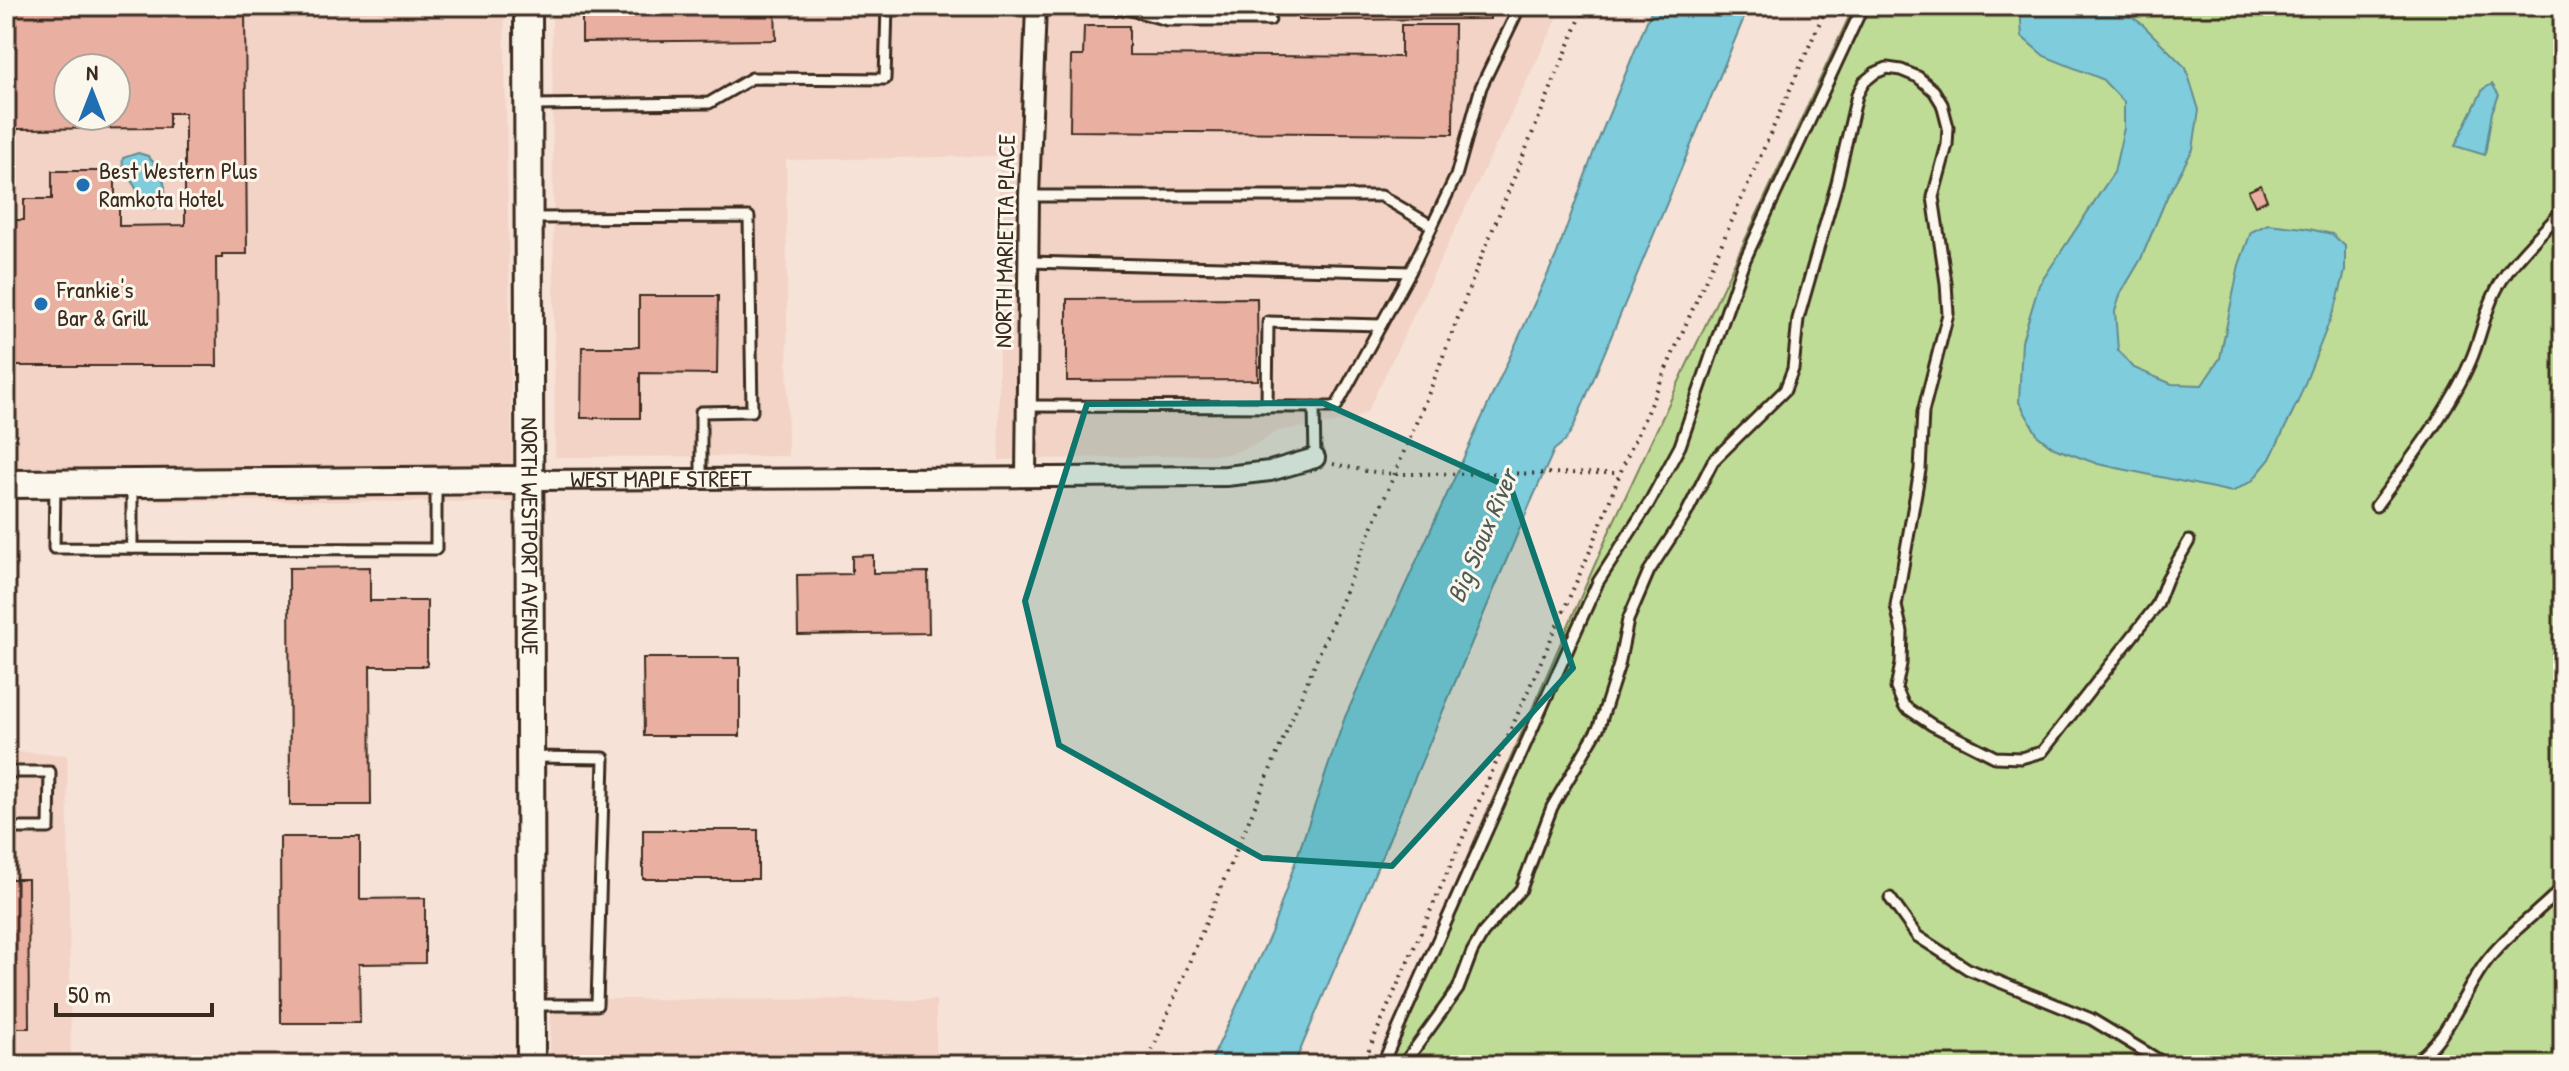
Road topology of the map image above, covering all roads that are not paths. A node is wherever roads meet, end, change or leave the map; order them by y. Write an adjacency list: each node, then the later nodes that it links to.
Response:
1 (528, 6): 7 (main road, NORTH WESTPORT AVENUE)
2 (887, 6): 7 (lane)
3 (1520, 6): 11 (lane)
4 (1863, 6): 36 (lane)
5 (1036, 7): 6 (lane); 8 (street, NORTH MARIETTA PLACE)
6 (1270, 20)
7 (528, 105): 10 (main road, NORTH WESTPORT AVENUE)
8 (1029, 196): 11 (lane); 12 (street, NORTH MARIETTA PLACE)
9 (2563, 210): 26 (lane)
10 (529, 218): 20 (lane); 21 (main road, NORTH WESTPORT AVENUE)
11 (1432, 226): 13 (lane)
12 (1028, 262): 13 (lane); 15 (street, NORTH MARIETTA PLACE)
13 (1410, 272): 14 (lane)
14 (1381, 325): 16 (lane); 17 (lane)
15 (1026, 406): 16 (lane); 19 (street, NORTH MARIETTA PLACE)
16 (1267, 407): 17 (lane)
17 (1314, 407): 18 (lane)
18 (1315, 458): 19 (street, WEST MAPLE STREET)
19 (1026, 477): 20 (street, WEST MAPLE STREET)
20 (701, 479): 21 (street, WEST MAPLE STREET)
21 (529, 480): 22 (main road, WEST MAPLE STREET); 29 (main road, NORTH WESTPORT AVENUE)
22 (436, 481): 24 (main road, WEST MAPLE STREET); 28 (lane)
23 (55, 483): 24 (main road, WEST MAPLE STREET); 25 (main road, WEST MAPLE STREET); 28 (lane)
24 (132, 483): 28 (lane)
25 (6, 484)
26 (2376, 506)
27 (2189, 541): 37 (lane)
28 (132, 548)
29 (530, 757): 34 (main road, NORTH WESTPORT AVENUE); 34 (lane)
30 (6, 772): 31 (lane)
31 (6, 828)
32 (2563, 887): 39 (lane)
33 (1890, 898): 38 (lane)
34 (531, 1005): 35 (main road, NORTH WESTPORT AVENUE)
35 (531, 1065)
36 (1382, 1065)
37 (1403, 1065)
38 (2167, 1065)
39 (2411, 1065)

